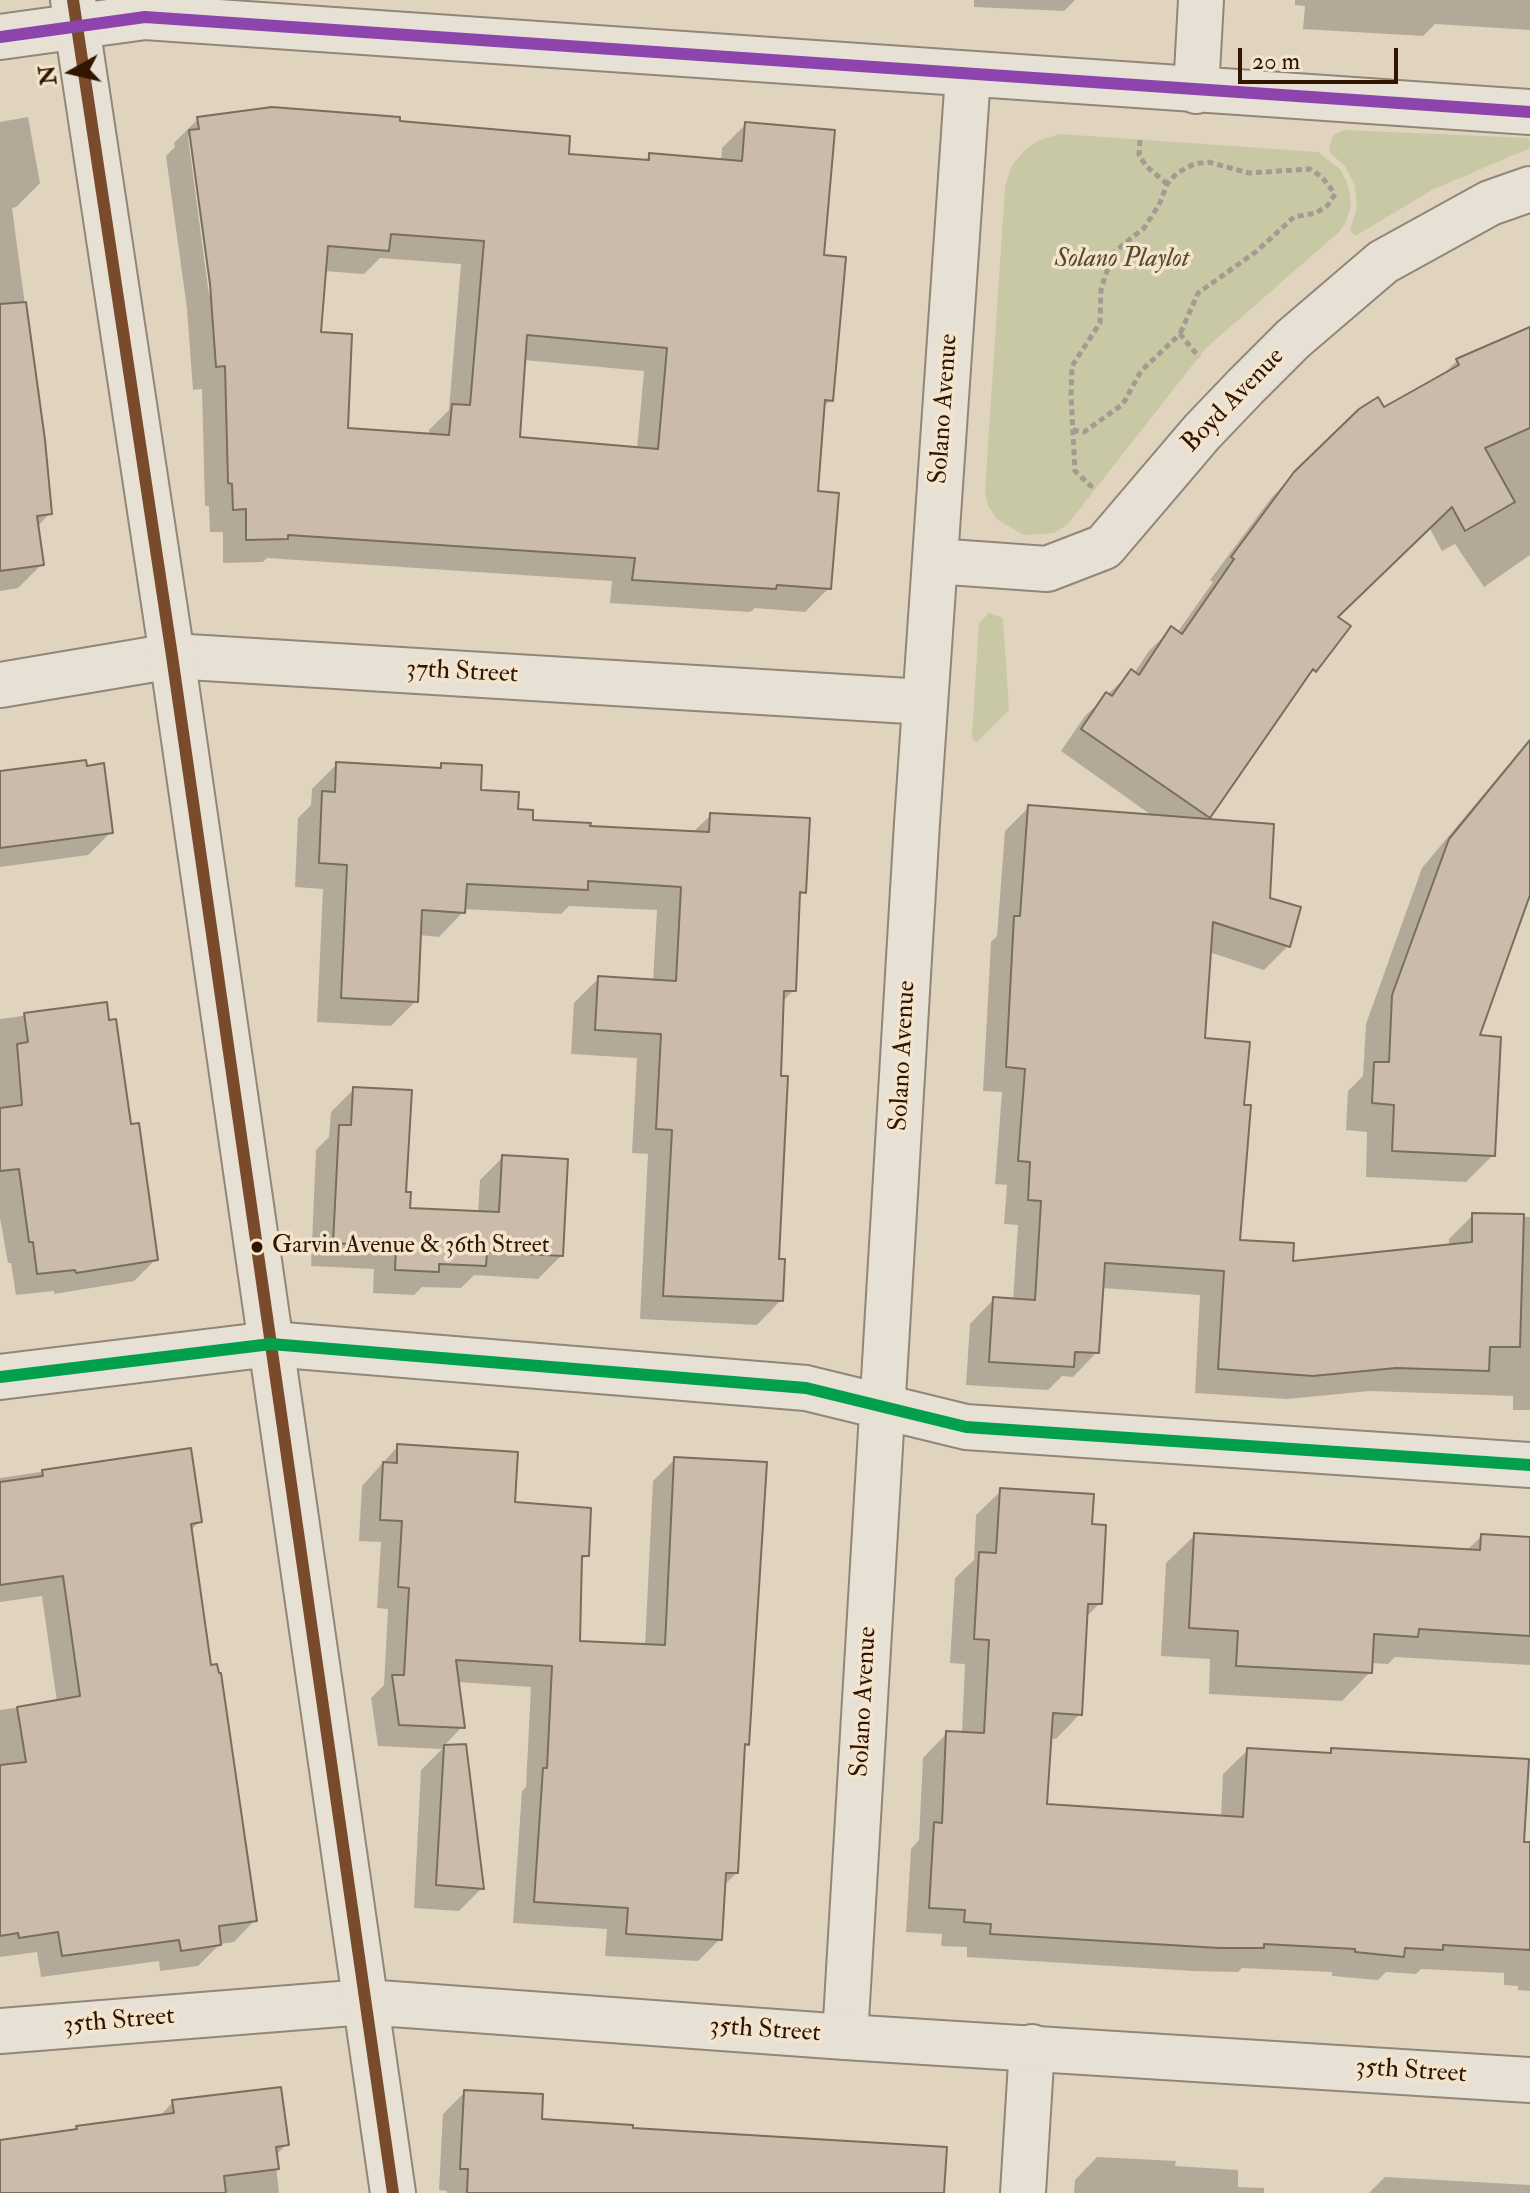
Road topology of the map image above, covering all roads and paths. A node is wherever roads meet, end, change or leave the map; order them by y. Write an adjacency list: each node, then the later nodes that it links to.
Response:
1 (1201, 0): 5 (street)
2 (75, 13): 3 (street); 4 (street); 15 (street)
3 (0, 37)
4 (968, 75): 5 (street); 14 (street, Solano Avenue)
5 (1196, 91): 6 (street)
6 (1530, 112)
7 (1140, 140): 8 (path)
8 (1167, 184): 10 (path); 12 (path)
9 (1530, 189): 14 (street, Boyd Avenue)
10 (1180, 334): 11 (path); 12 (path)
11 (1199, 357)
12 (1073, 430): 13 (path)
13 (1082, 498)
14 (935, 561): 17 (street, Solano Avenue)
15 (172, 656): 16 (street, 37th Street); 17 (street, 37th Street); 18 (street)
16 (0, 685)
17 (925, 702): 20 (street, Solano Avenue)
18 (271, 1344): 19 (street); 20 (street); 22 (street)
19 (0, 1377)
20 (883, 1407): 21 (street); 24 (street, Solano Avenue)
21 (1530, 1465)
22 (365, 2002): 23 (street, 35th Street); 24 (street, 35th Street); 27 (street)
23 (0, 2031)
24 (845, 2037): 25 (street, 35th Street)
25 (1032, 2047): 26 (street, 35th Street); 28 (street)
26 (1530, 2080)
27 (393, 2193)
28 (1023, 2193)

